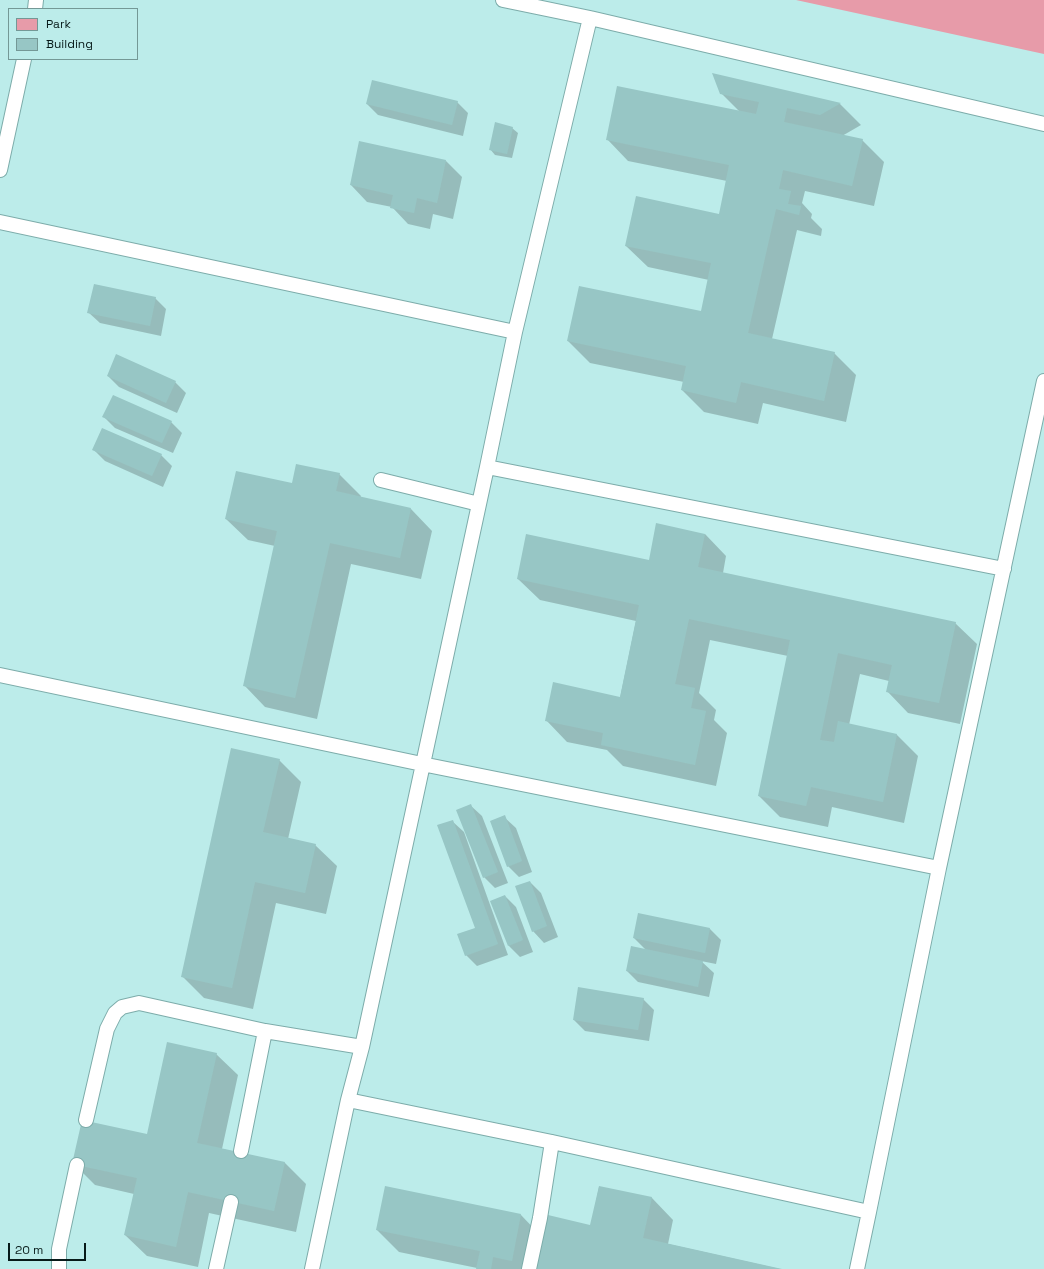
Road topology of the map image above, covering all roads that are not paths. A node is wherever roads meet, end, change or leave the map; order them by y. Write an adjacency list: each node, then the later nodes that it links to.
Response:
1 (503, 0): 2 (lane)
2 (590, 18): 4 (lane); 7 (lane)
3 (24, 60): 5 (lane)
4 (1044, 124)
5 (0, 170)
6 (0, 222): 7 (lane)
7 (515, 332): 9 (lane)
8 (1044, 381): 12 (lane)
9 (487, 467): 11 (lane); 12 (lane)
10 (381, 480): 11 (lane)
11 (479, 504): 14 (lane)
12 (1004, 569): 15 (lane)
13 (0, 675): 14 (lane)
14 (422, 764): 15 (lane); 17 (lane)
15 (939, 868): 24 (lane)
16 (265, 1031): 17 (lane); 19 (lane); 21 (lane)
17 (362, 1047): 18 (lane)
18 (348, 1100): 20 (lane); 27 (lane)
19 (86, 1120)
20 (552, 1142): 24 (lane); 28 (lane)
21 (241, 1151)
22 (77, 1166): 25 (lane)
23 (231, 1202): 26 (lane)
24 (869, 1212): 29 (lane)
25 (59, 1269)
26 (216, 1269)
27 (312, 1269)
28 (529, 1269)
29 (857, 1269)

